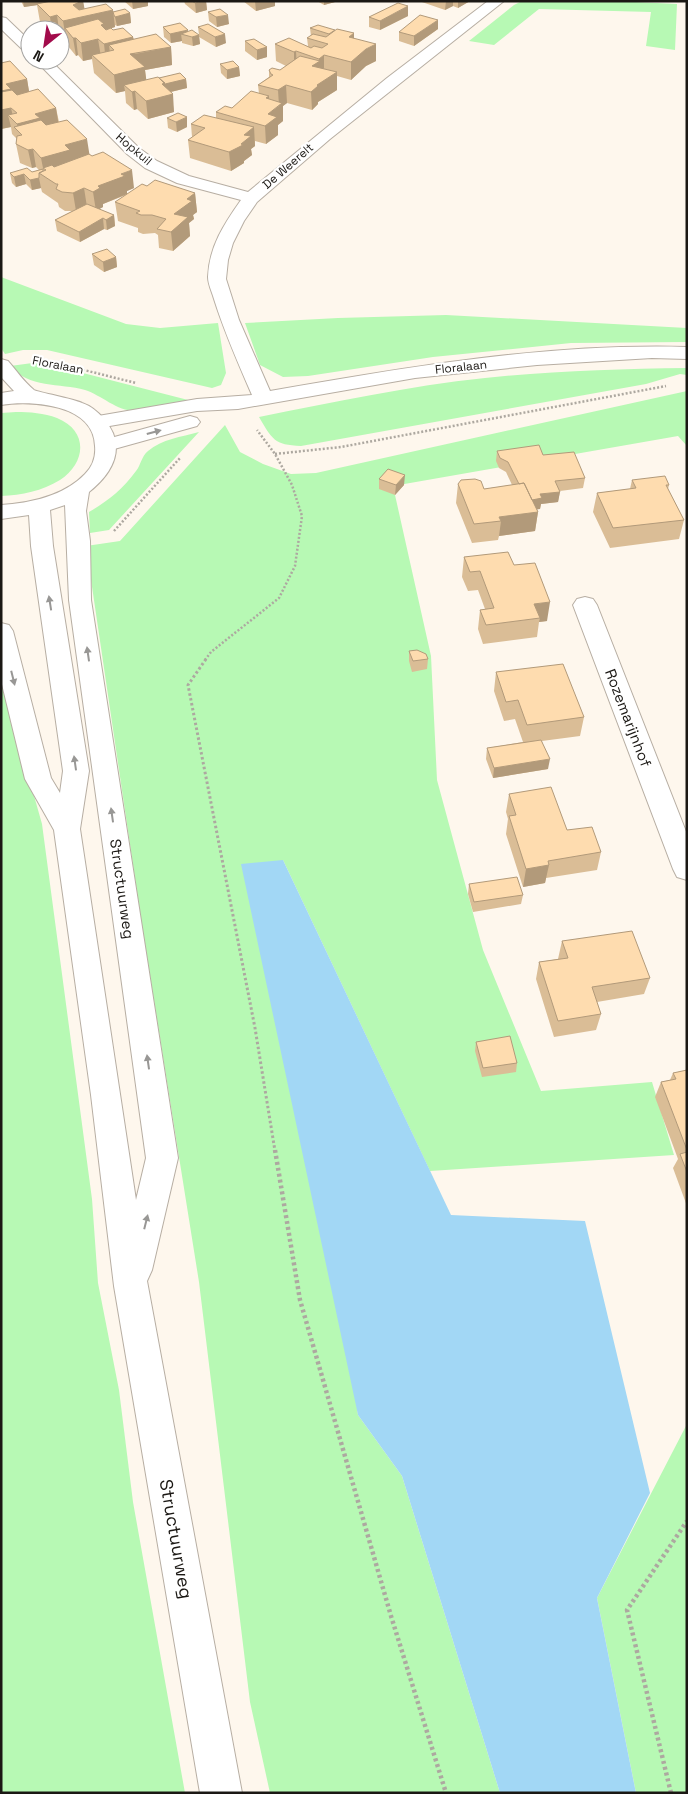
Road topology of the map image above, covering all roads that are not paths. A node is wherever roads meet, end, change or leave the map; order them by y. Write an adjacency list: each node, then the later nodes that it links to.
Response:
1 (497, 1): 5 (street, De Weerelt)
2 (1, 21): 3 (street)
3 (20, 39)
4 (52, 70): 5 (street, Hopkuil)
5 (251, 198): 9 (street, De Weerelt)
6 (687, 353): 9 (street, Floralaan)
7 (1, 366): 8 (street)
8 (30, 396): 10 (street); 12 (street)
9 (263, 398): 11 (street, Floralaan)
10 (1, 399)
11 (201, 412): 12 (street, Floralaan); 13 (street, Floralaan, one-way to 11)
12 (98, 422): 13 (street)
13 (107, 445): 14 (street)
14 (78, 490): 15 (street); 22 (street, Structuurweg, one-way to 14)
15 (39, 507): 16 (street); 20 (street, Structuurweg, one-way to 15)
16 (1, 512)
17 (585, 606): 19 (street, Rozemarijnhof)
18 (1, 631): 20 (street, Structuurweg, one-way to 20)
19 (679, 828): 21 (street, Rozemarijnhof)
20 (68, 829): 22 (street, Structuurweg)
21 (687, 869)
22 (131, 1286): 23 (street, Structuurweg)
23 (222, 1793)

